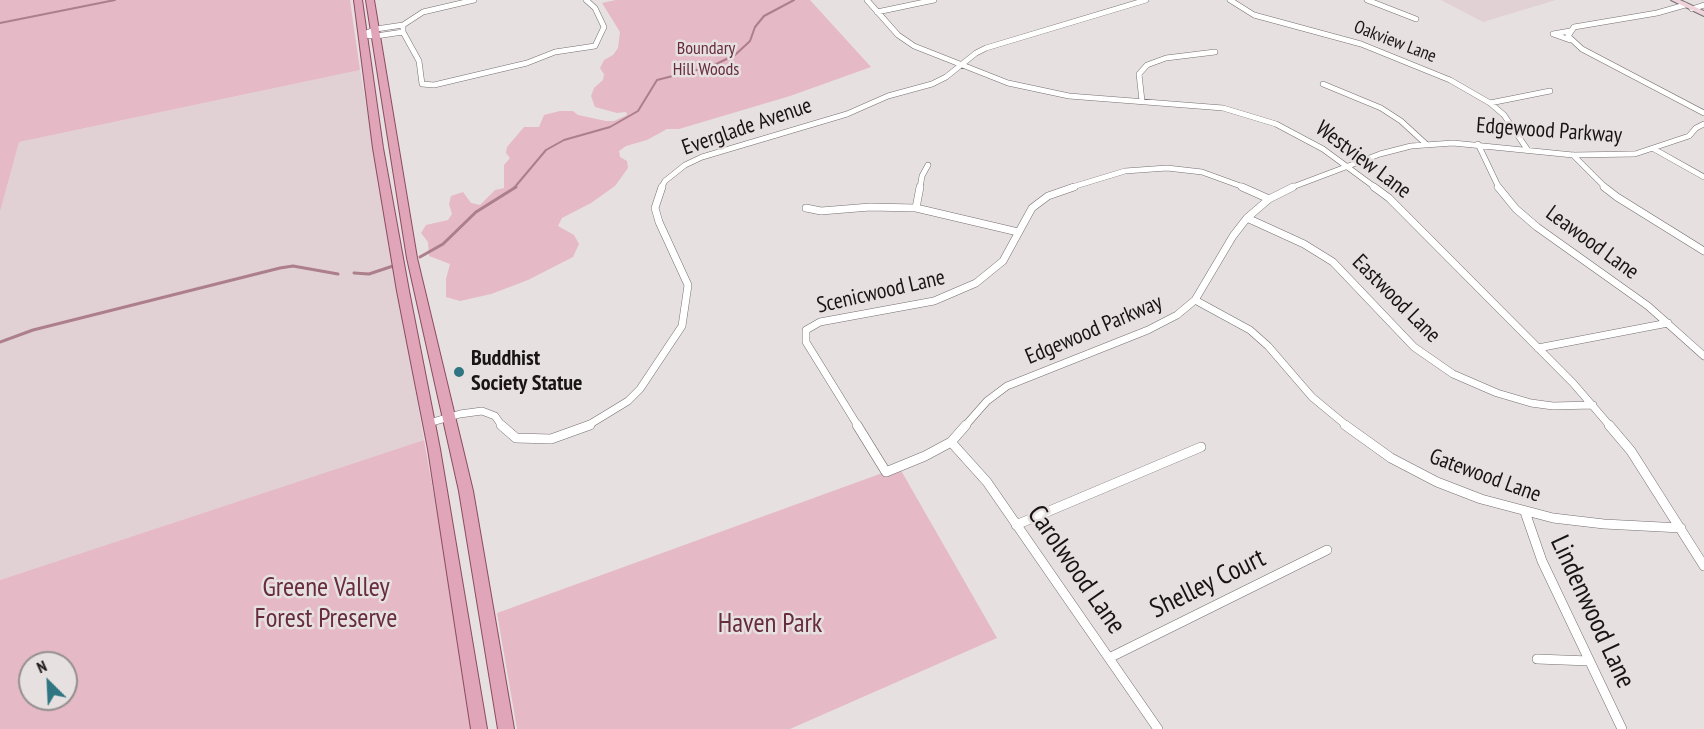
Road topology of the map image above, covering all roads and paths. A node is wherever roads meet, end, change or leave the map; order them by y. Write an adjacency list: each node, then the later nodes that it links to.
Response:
1 (358, 0): 18 (main road)
2 (370, 0): 17 (main road)
3 (474, 0): 16 (street)
4 (586, 0): 16 (street)
5 (867, 0): 13 (street, Westview Lane)
6 (934, 0): 13 (street)
7 (1146, 0): 20 (street, Everglade Avenue)
8 (1230, 0): 24 (street, Oakview Lane)
9 (1367, 0): 15 (street)
10 (1674, 0): 12 (street)
11 (1704, 5): 12 (street)
12 (1689, 7): 14 (street); 25 (street)
13 (877, 12): 20 (street, Westview Lane)
14 (1704, 14)
15 (1416, 19)
16 (403, 28): 17 (street)
17 (376, 33): 18 (street); 46 (main road)
18 (362, 35): 47 (main road)
19 (1215, 52): 23 (street)
20 (961, 66): 23 (street, Westview Lane); 46 (street, Everglade Avenue)
21 (1323, 84): 27 (street)
22 (1550, 91): 24 (street)
23 (1142, 101): 33 (street, Westview Lane)
24 (1490, 103): 29 (street, Oakview Lane)
25 (1704, 113)
26 (1704, 124): 30 (street, Edgewood Parkway)
27 (1426, 144): 28 (street, Edgewood Parkway); 33 (street, Edgewood Parkway)
28 (1478, 144): 29 (street, Edgewood Parkway); 42 (street, Leawood Lane)
29 (1527, 149): 31 (street, Edgewood Parkway)
30 (1654, 149): 31 (street, Edgewood Parkway); 34 (street)
31 (1574, 155): 40 (street)
32 (928, 165): 37 (street)
33 (1347, 166): 35 (street, Edgewood Parkway); 43 (street, Westview Lane)
34 (1704, 177)
35 (1269, 199): 38 (street, Edgewood Parkway); 39 (street, Scenicwood Lane)
36 (806, 208): 37 (street)
37 (916, 208): 39 (street)
38 (1247, 218): 41 (street, Edgewood Parkway); 45 (street, Eastwood Lane)
39 (1018, 232): 50 (street, Scenicwood Lane)
40 (1704, 251)
41 (1195, 300): 48 (street, Edgewood Parkway); 51 (street, Gatewood Lane)
42 (1668, 323): 43 (street); 44 (street, Leawood Lane)
43 (1538, 348): 45 (street, Westview Lane)
44 (1704, 356)
45 (1593, 405): 53 (street, Westview Lane)
46 (449, 417): 47 (street, Everglade Avenue); 60 (main road)
47 (429, 423): 59 (main road)
48 (951, 442): 50 (street, Edgewood Parkway); 52 (street, Carolwood Lane)
49 (1201, 447): 52 (street)
50 (886, 472)
51 (1525, 512): 53 (street, Gatewood Lane); 58 (street, Lindenwood Lane)
52 (1016, 525): 56 (street, Carolwood Lane)
53 (1681, 528): 55 (street, Westview Lane)
54 (1327, 550): 56 (street, Shelley Court)
55 (1704, 566)
56 (1109, 658): 61 (street, Carolwood Lane)
57 (1537, 659): 58 (street)
58 (1589, 661): 62 (street, Lindenwood Lane)
59 (479, 729)
60 (506, 729)
61 (1158, 729)
62 (1622, 729)

